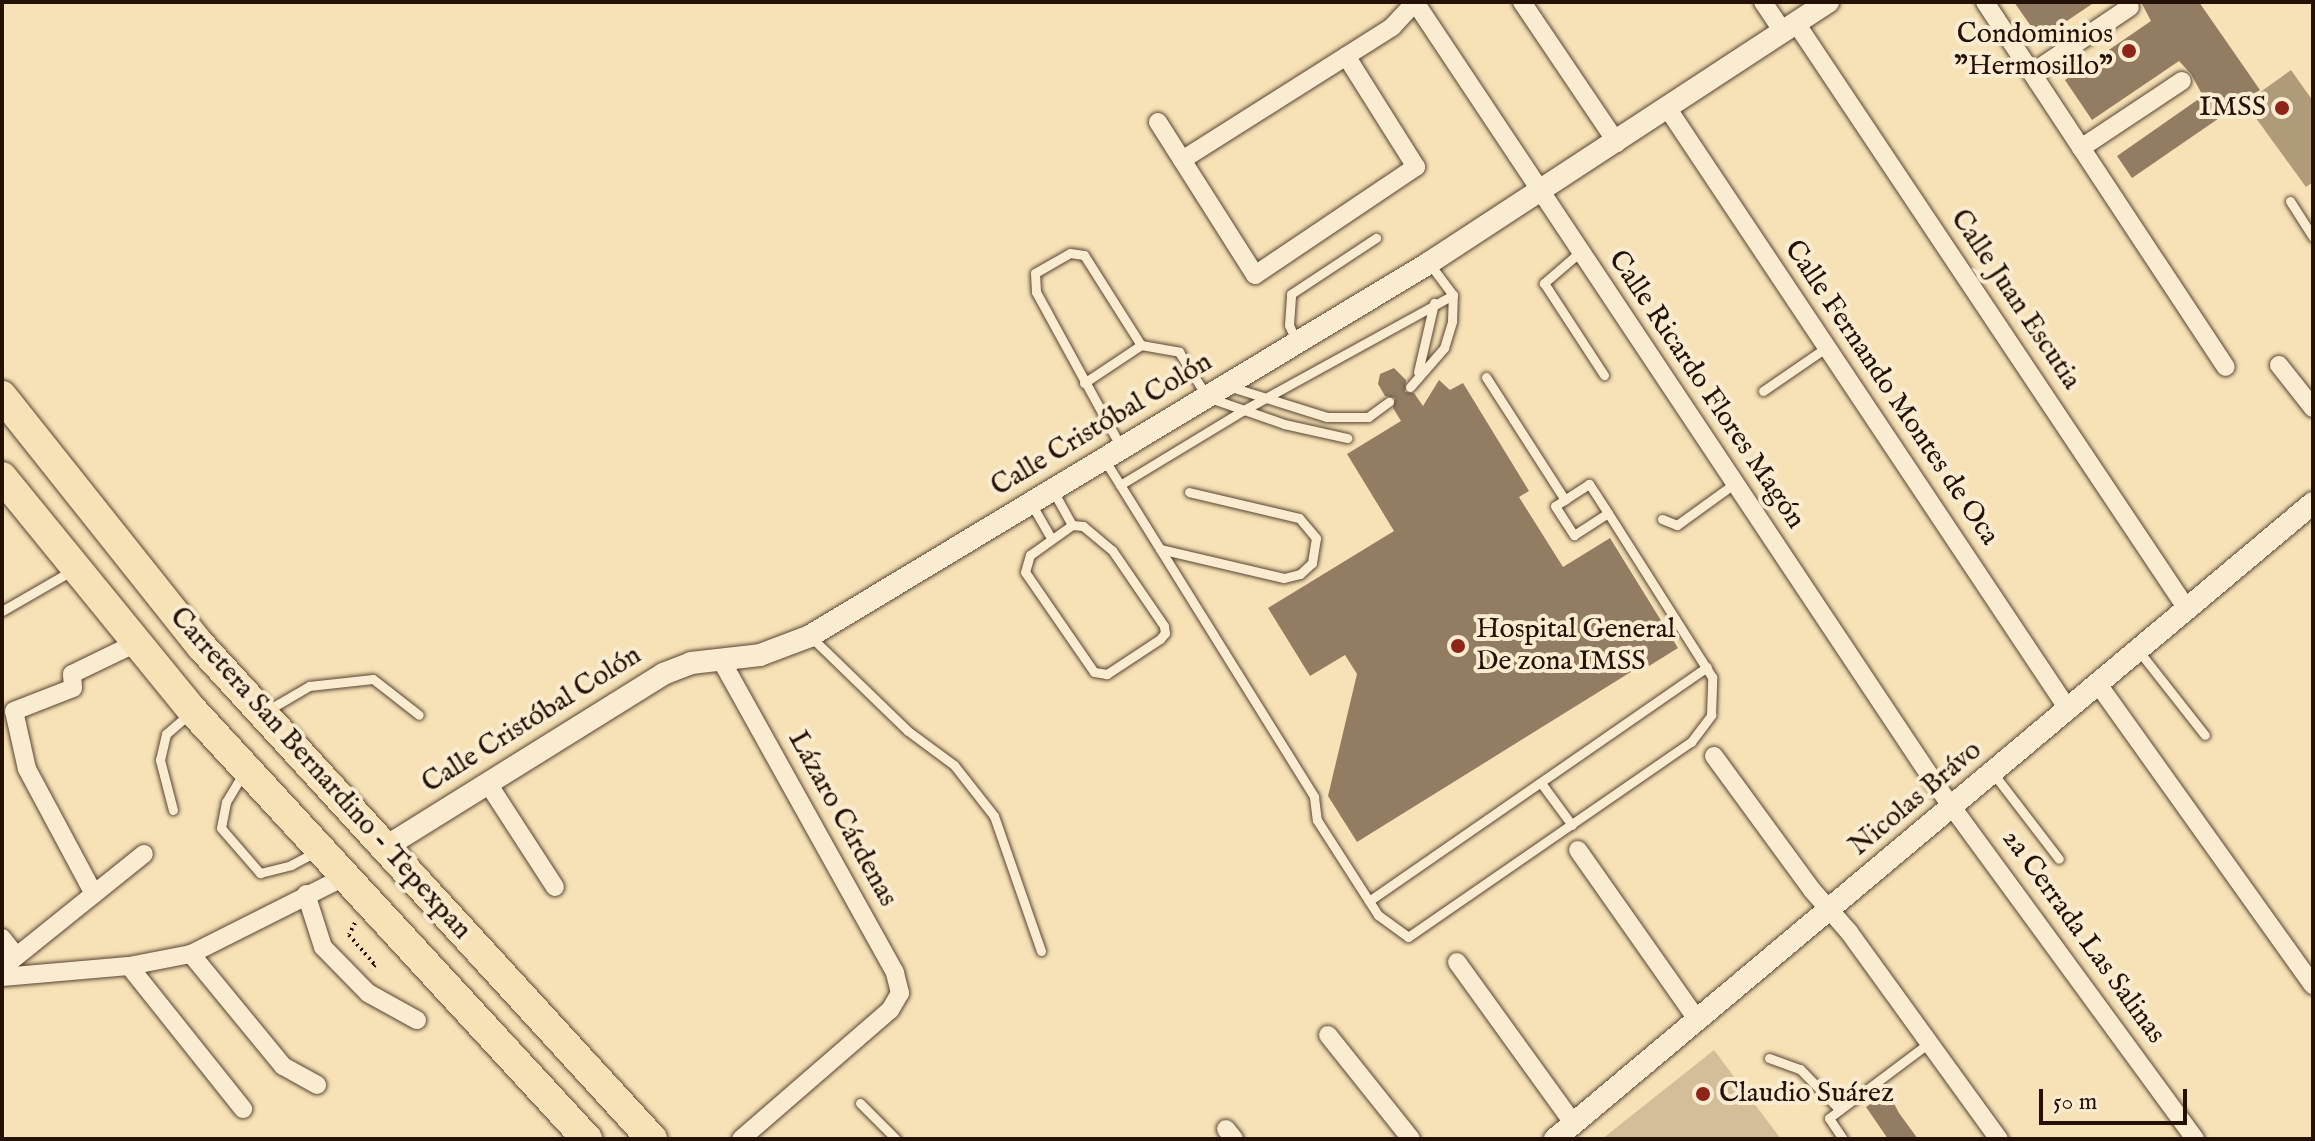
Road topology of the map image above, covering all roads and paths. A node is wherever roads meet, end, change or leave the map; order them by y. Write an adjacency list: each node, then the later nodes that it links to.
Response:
1 (1415, 2): 8 (street); 16 (street, Calle Ricardo Flores Magón)
2 (1522, 2): 13 (street)
3 (1763, 2): 7 (street, Calle Juan Escutia)
4 (1828, 2): 7 (street, Calle Cristóbal Colón)
5 (1985, 2): 9 (street)
6 (2130, 7): 9 (street)
7 (1790, 28): 11 (street, Calle Cristóbal Colón); 58 (street, Calle Juan Escutia)
8 (1346, 56): 15 (street); 15 (street)
9 (2032, 73): 14 (street)
10 (2182, 81): 14 (street)
11 (1668, 109): 13 (street, Calle Cristóbal Colón); 26 (street, Calle Fernando Montes de Oca)
12 (1158, 122): 15 (street)
13 (1617, 143): 16 (street, Calle Cristóbal Colón)
14 (2081, 148): 28 (street)
15 (1182, 160)
16 (1541, 193): 20 (street, Calle Ricardo Flores Magón); 21 (street, Calle Cristóbal Colón)
17 (2290, 201): 18 (lane)
18 (2313, 237)
19 (1376, 238): 24 (lane)
20 (1580, 252): 30 (lane); 44 (street, Calle Ricardo Flores Magón)
21 (1429, 263): 22 (lane); 24 (street, Calle Cristóbal Colón)
22 (1453, 295): 23 (lane); 34 (lane)
23 (1434, 303): 29 (lane); 38 (lane)
24 (1297, 343): 33 (street, Calle Cristóbal Colón)
25 (1141, 345): 32 (lane); 32 (lane); 37 (lane)
26 (1827, 347): 35 (lane); 66 (street, Calle Fernando Montes de Oca)
27 (2279, 365): 40 (street)
28 (2226, 367)
29 (1418, 372)
30 (1604, 375)
31 (1486, 377): 49 (lane)
32 (1084, 383): 43 (lane)
33 (1228, 386): 37 (street, Calle Cristóbal Colón); 38 (lane)
34 (1410, 387)
35 (1763, 391)
36 (2, 396): 68 (highway, Carretera San Bernardino - Tepexpan)
37 (1207, 397): 41 (lane); 43 (street, Calle Cristóbal Colón)
38 (1263, 400): 39 (lane); 41 (lane)
39 (1389, 402)
40 (2313, 408)
41 (1242, 411): 42 (lane); 45 (lane)
42 (1347, 438)
43 (1113, 454): 45 (lane); 47 (street, Calle Cristóbal Colón)
44 (1735, 483): 53 (lane); 76 (street, Calle Ricardo Flores Magón)
45 (1120, 485): 56 (lane)
46 (7, 488): 57 (highway, Carretera San Bernardino - Tepexpan)
47 (1052, 489): 50 (street, Calle Cristóbal Colón); 54 (lane)
48 (1189, 492): 56 (lane)
49 (1565, 500): 52 (lane); 52 (lane)
50 (1030, 502): 55 (lane); 60 (street, Calle Cristóbal Colón)
51 (2313, 503): 58 (street, Nicolas Brávo)
52 (1608, 513): 64 (lane)
53 (1662, 519)
54 (1072, 525): 55 (lane); 55 (lane)
55 (1051, 538)
56 (1160, 549): 88 (lane)
57 (75, 568): 59 (lane); 61 (highway, Carretera San Bernardino - Tepexpan)
58 (2187, 609): 62 (street, Nicolas Brávo)
59 (2, 611)
60 (810, 636): 63 (street, Calle Cristóbal Colón); 92 (lane)
61 (136, 643): 67 (highway, Carretera San Bernardino - Tepexpan); 86 (street)
62 (2138, 650): 65 (street, Nicolas Brávo); 70 (lane)
63 (720, 658): 74 (street, Calle Cristóbal Colón); 112 (street, Lázaro Cárdenas)
64 (1707, 667): 75 (lane); 78 (lane)
65 (2098, 684): 66 (street, Nicolas Brávo); 99 (street)
66 (2068, 709): 73 (street, Nicolas Brávo)
67 (193, 711): 72 (highway, Carretera San Bernardino - Tepexpan); 77 (lane)
68 (262, 713): 69 (lane); 79 (highway, Carretera San Bernardino - Tepexpan)
69 (419, 715)
70 (2205, 735)
71 (1714, 756): 90 (street)
72 (246, 769): 80 (highway, Carretera San Bernardino - Tepexpan); 80 (lane)
73 (1993, 773): 76 (street, Nicolas Brávo); 83 (lane)
74 (487, 782): 79 (street, Calle Cristóbal Colón); 85 (street)
75 (1541, 783): 78 (lane); 88 (lane)
76 (1954, 806): 90 (street, Nicolas Brávo); 118 (street, 2a Cerrada Las Salinas)
77 (173, 810)
78 (1572, 825): 88 (lane)
79 (384, 848): 111 (highway, Carretera San Bernardino - Tepexpan)
80 (319, 850): 84 (highway, Carretera San Bernardino - Tepexpan)
81 (1578, 850): 101 (street)
82 (144, 854): 86 (street)
83 (2059, 859)
84 (344, 877): 87 (street); 89 (highway, Carretera San Bernardino - Tepexpan)
85 (555, 887)
86 (94, 894): 94 (street)
87 (306, 894): 93 (street); 100 (street)
88 (1369, 901)
89 (367, 903): 96 (path); 110 (highway, Carretera San Bernardino - Tepexpan)
90 (1829, 910): 101 (street, Nicolas Brávo); 103 (street)
91 (2, 938): 94 (street)
92 (1041, 951)
93 (191, 954): 97 (street); 105 (street)
94 (9, 962)
95 (1457, 962): 109 (street)
96 (359, 963)
97 (129, 966): 98 (street); 107 (street)
98 (2, 977)
99 (2313, 985)
100 (417, 1020)
101 (1698, 1021): 109 (street, Nicolas Brávo)
102 (1328, 1035): 114 (street)
103 (1929, 1043): 108 (lane); 117 (street)
104 (1769, 1058): 108 (lane)
105 (317, 1085)
106 (860, 1103): 113 (lane)
107 (243, 1109)
108 (1840, 1110): 116 (lane)
109 (1574, 1124): 115 (street, Nicolas Brávo)
110 (587, 1139)
111 (652, 1139)
112 (741, 1139)
113 (896, 1139)
114 (1411, 1139)
115 (1555, 1139)
116 (1843, 1139)
117 (1999, 1139)
118 (2195, 1139)

